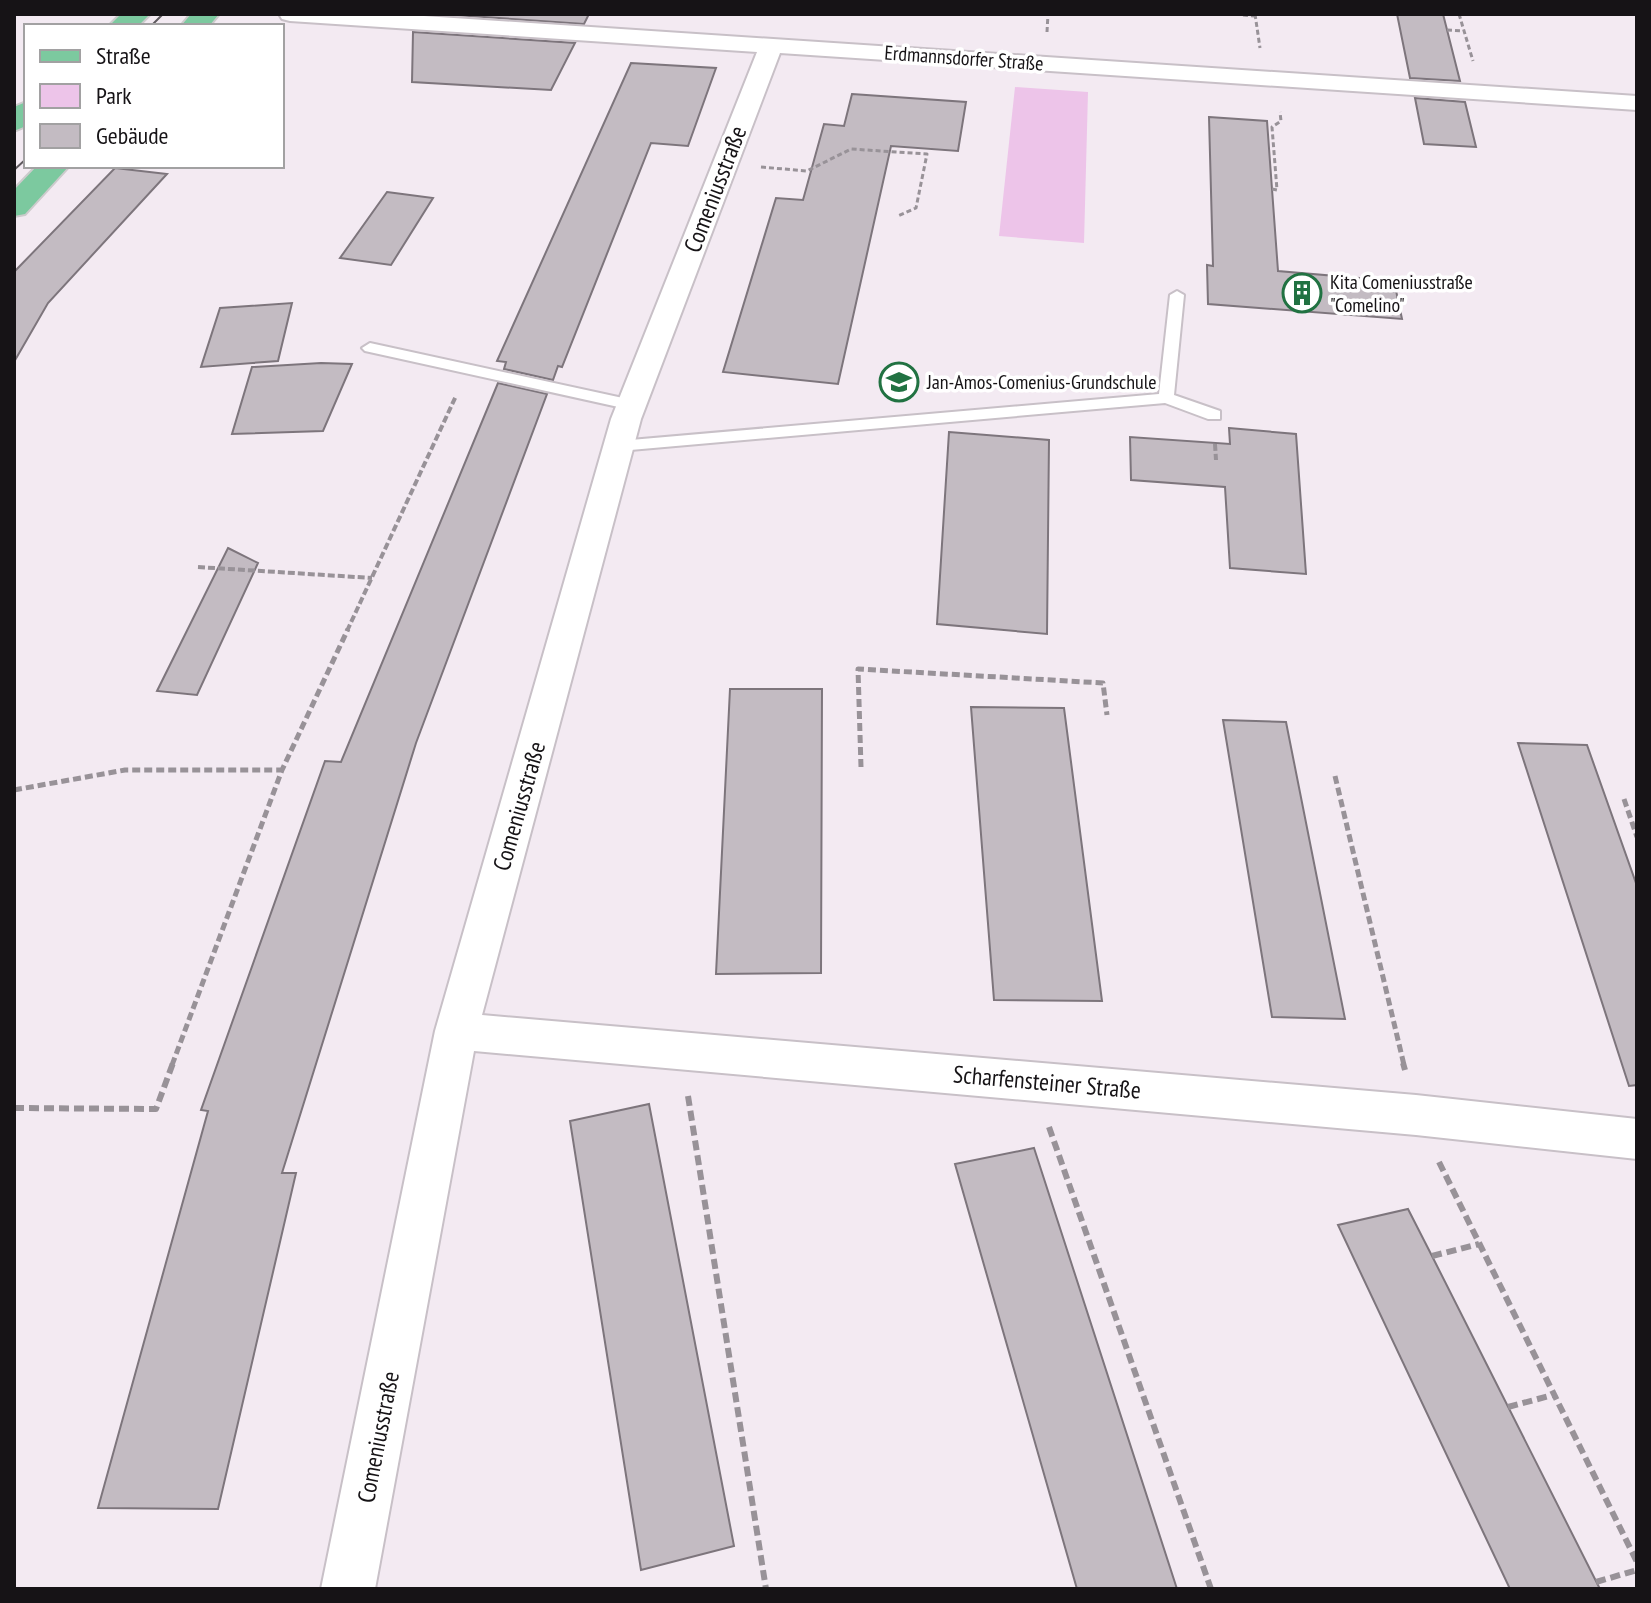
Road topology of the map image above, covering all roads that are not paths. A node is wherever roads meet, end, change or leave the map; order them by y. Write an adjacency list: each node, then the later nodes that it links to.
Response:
1 (290, 14): 2 (street, Erdmannsdorfer Straße)
2 (771, 46): 3 (street, Erdmannsdorfer Straße); 9 (street, Comeniusstraße)
3 (1637, 103)
4 (52, 168): 5 (main road)
5 (14, 207)
6 (1177, 295): 8 (lane)
7 (370, 348): 9 (lane)
8 (1166, 398): 10 (lane); 11 (lane)
9 (632, 405): 11 (street, Comeniusstraße)
10 (1214, 415)
11 (619, 446): 12 (street, Comeniusstraße)
12 (456, 1031): 13 (street, Scharfensteiner Straße); 15 (street, Comeniusstraße)
13 (1637, 1139)
14 (339, 1589): 15 (lane, Comeniusstraße)
15 (348, 1589)

